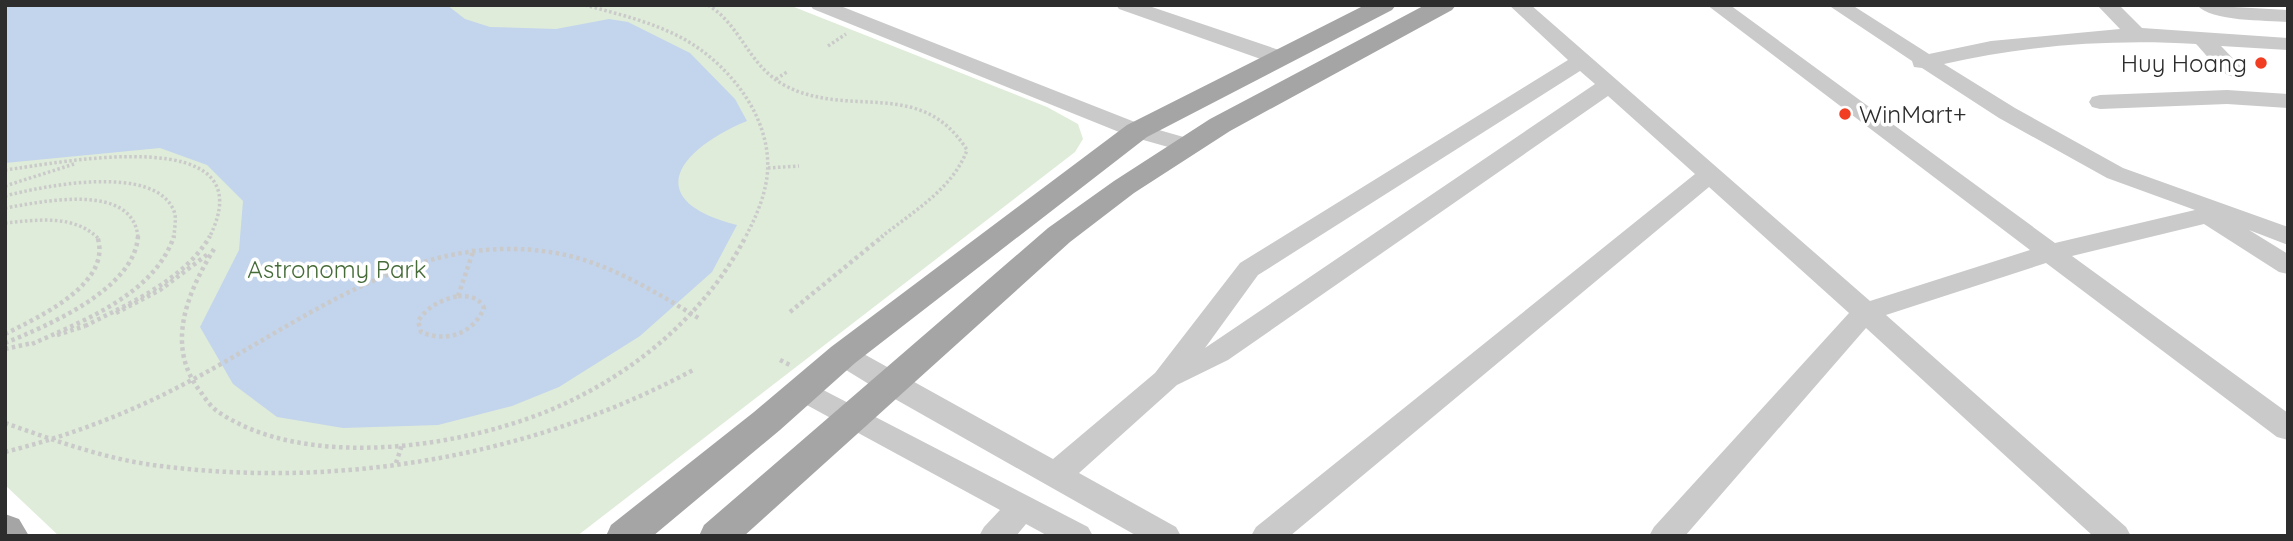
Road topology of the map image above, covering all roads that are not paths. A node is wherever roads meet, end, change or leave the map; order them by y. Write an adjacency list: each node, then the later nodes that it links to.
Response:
1 (820, 5): 10 (street)
2 (1126, 5): 15 (street)
3 (1384, 5): 15 (main road)
4 (1444, 5): 23 (main road)
5 (1519, 5): 16 (street)
6 (1717, 5): 26 (street)
7 (1838, 5): 17 (street)
8 (2107, 5): 12 (street)
9 (2207, 5): 11 (street)
10 (853, 10): 22 (street)
11 (2288, 16)
12 (2136, 34): 13 (street); 17 (street)
13 (2204, 40): 14 (street); 18 (street)
14 (2288, 44)
15 (1280, 58): 22 (main road)
16 (1582, 60): 19 (street); 31 (street)
17 (1922, 62): 25 (street)
18 (2235, 72)
19 (1610, 85): 24 (street); 31 (street)
20 (2288, 101): 21 (street)
21 (2100, 102)
22 (1137, 131): 23 (street); 29 (main road)
23 (1186, 145): 32 (main road)
24 (1710, 174): 28 (street); 44 (street)
25 (2288, 237)
26 (2049, 253): 27 (street); 28 (street); 34 (street)
27 (2288, 266)
28 (1865, 312): 45 (street); 46 (street)
29 (843, 355): 30 (main road); 32 (street)
30 (796, 377): 33 (street); 39 (main road)
31 (1165, 380): 35 (street)
32 (890, 383): 33 (main road); 35 (street)
33 (853, 417): 36 (street); 40 (main road)
34 (2288, 429)
35 (1057, 474): 43 (street)
36 (1023, 507): 41 (street); 42 (street)
37 (5, 530): 38 (main road)
38 (10, 536)
39 (625, 536)
40 (718, 536)
41 (995, 536)
42 (1077, 536)
43 (1165, 536)
44 (1267, 536)
45 (1665, 536)
46 (2115, 536)

